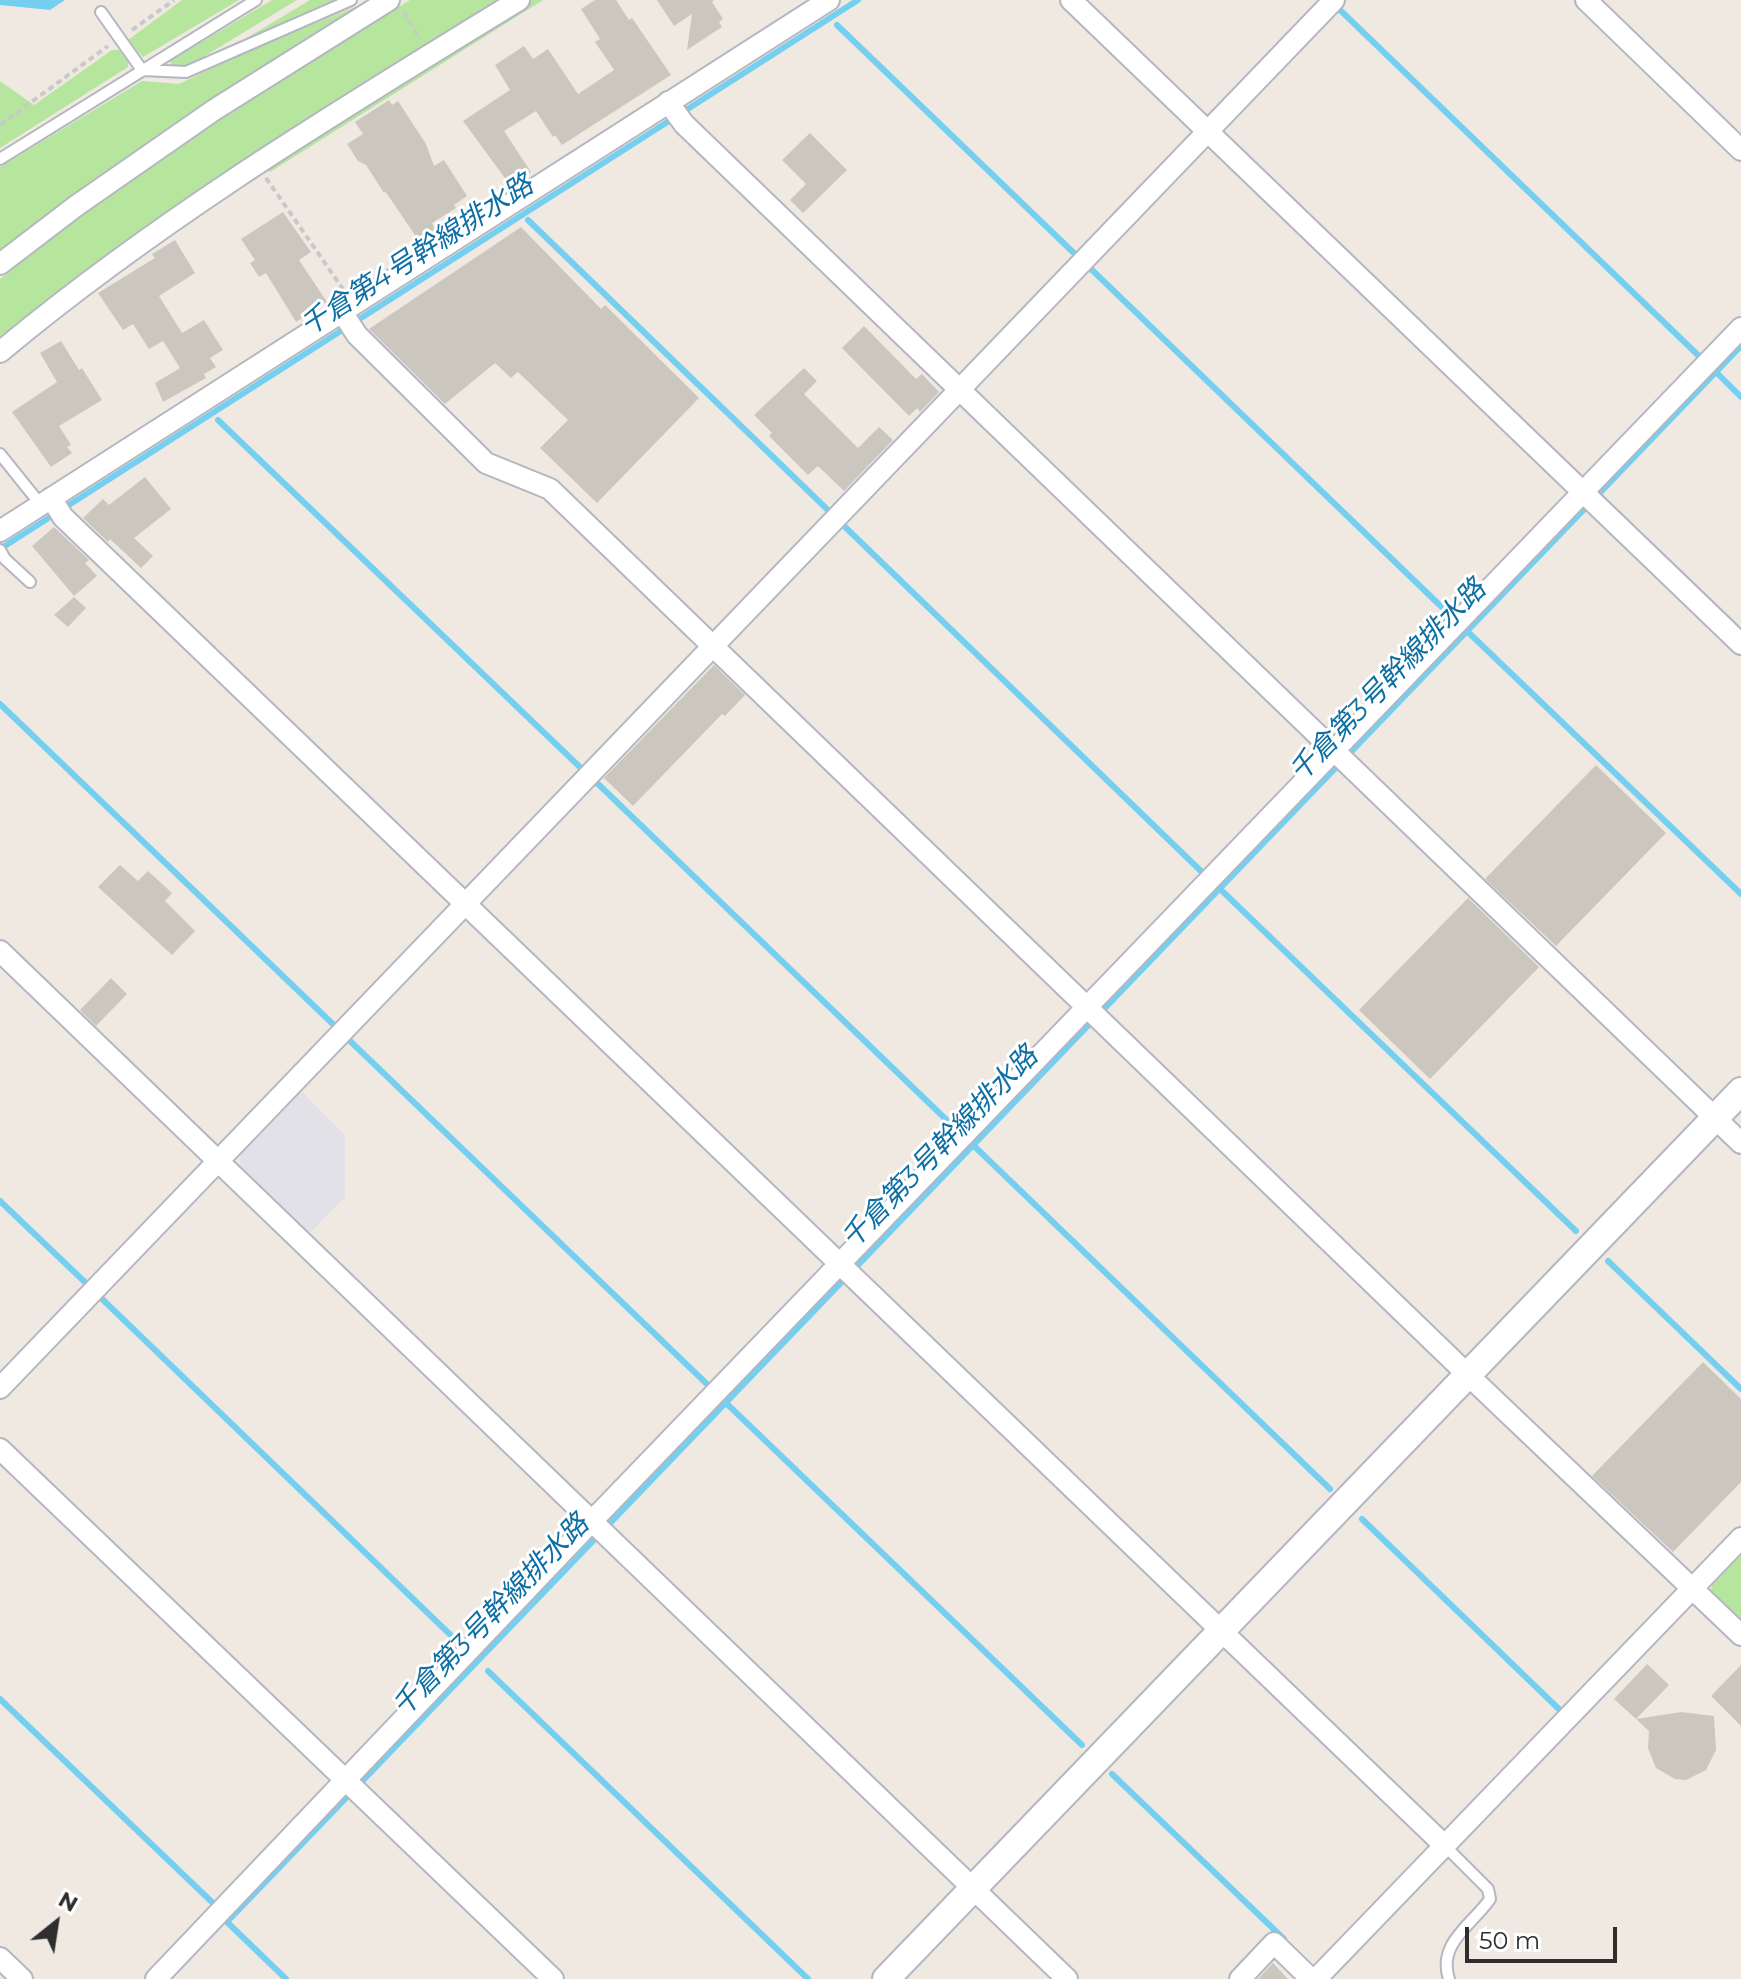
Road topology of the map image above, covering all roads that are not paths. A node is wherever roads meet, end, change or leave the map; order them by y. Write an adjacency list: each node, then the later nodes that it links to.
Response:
1 (256, 0): 10 (lane)
2 (351, 0): 10 (lane)
3 (519, 0): 18 (street)
4 (829, 0): 11 (street)
5 (1071, 0): 12 (street)
6 (1334, 0): 12 (street)
7 (1586, 0): 13 (street)
8 (397, 6): 15 (street)
9 (101, 12): 10 (lane)
10 (142, 70): 14 (lane)
11 (675, 111): 16 (street); 19 (street)
12 (1207, 132): 19 (street); 21 (street)
13 (1741, 150)
14 (0, 159)
15 (0, 264)
16 (348, 316): 22 (street); 27 (street)
17 (1741, 328): 21 (street)
18 (0, 352)
19 (959, 390): 27 (street); 28 (street)
20 (0, 454): 22 (lane)
21 (1589, 498): 26 (street); 28 (street)
22 (52, 506): 23 (street); 29 (street)
23 (0, 531)
24 (3, 554): 25 (lane)
25 (30, 582)
26 (1741, 644)
27 (713, 647): 29 (street); 31 (street)
28 (1341, 756): 31 (street); 33 (street)
29 (466, 905): 35 (street); 36 (street)
30 (0, 951): 35 (street)
31 (1094, 1013): 36 (street); 37 (street)
32 (1741, 1091): 33 (street)
33 (1715, 1118): 34 (street); 37 (street)
34 (1741, 1143)
35 (218, 1161): 38 (street); 40 (street)
36 (845, 1271): 40 (street); 43 (street)
37 (1468, 1375): 42 (street); 43 (street)
38 (0, 1388)
39 (0, 1449): 45 (street)
40 (599, 1529): 45 (street); 47 (street)
41 (1741, 1538): 42 (street)
42 (1693, 1588): 44 (street); 46 (street)
43 (1221, 1631): 46 (street); 47 (street)
44 (1741, 1635)
45 (352, 1786): 50 (street); 51 (street)
46 (1444, 1845): 55 (street); 56 (lane)
47 (973, 1889): 52 (street); 53 (street)
48 (0, 1958): 49 (street)
49 (22, 1979)
50 (156, 1979)
51 (553, 1979)
52 (886, 1979)
53 (1067, 1979)
54 (1240, 1979): 55 (street)
55 (1313, 1979)
56 (1449, 1979)

